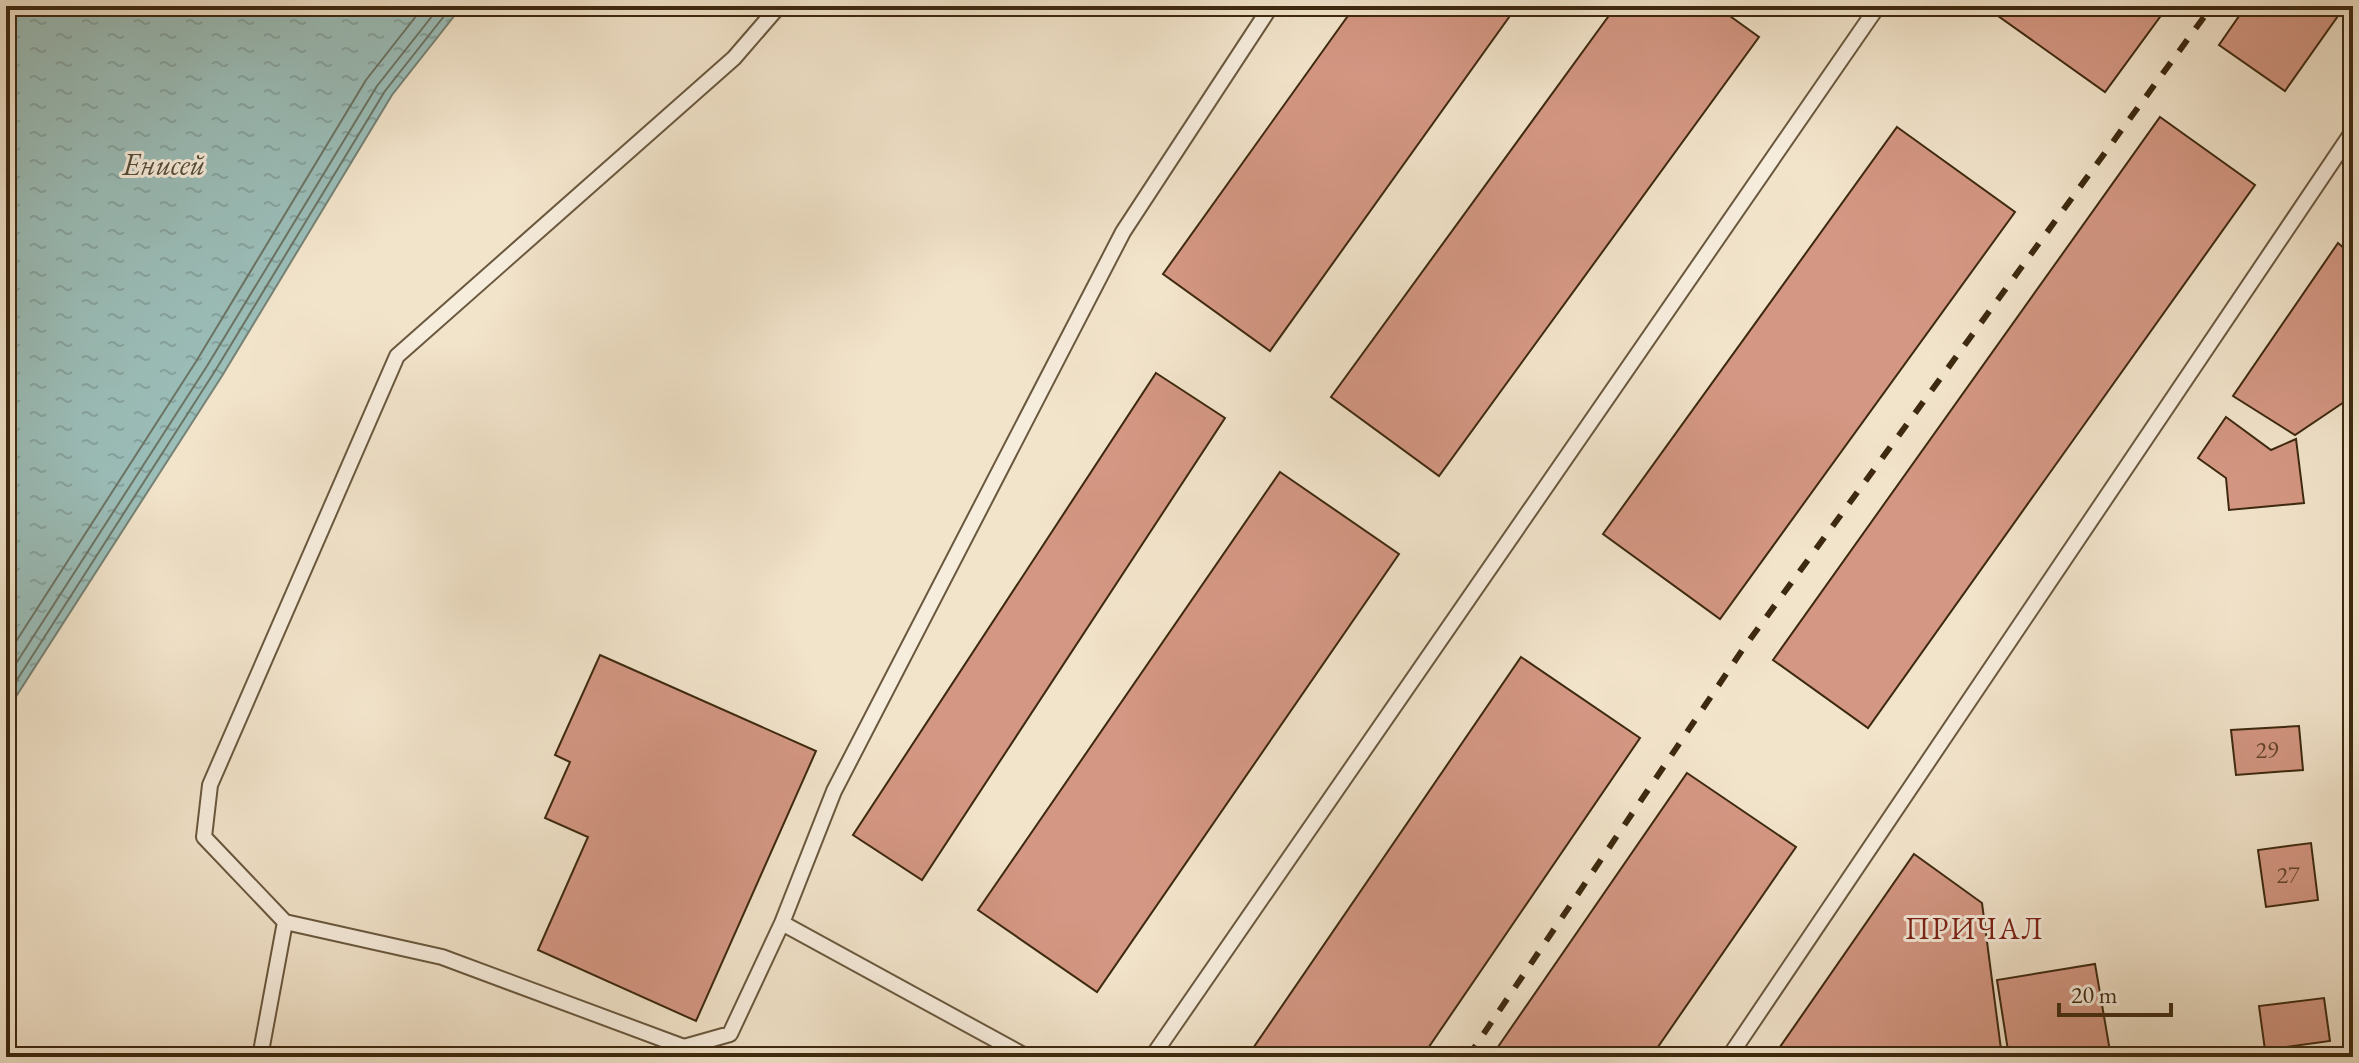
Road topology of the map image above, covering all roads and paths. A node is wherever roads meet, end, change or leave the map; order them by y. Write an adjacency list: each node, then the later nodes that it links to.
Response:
1 (779, 6): 5 (lane)
2 (1271, 6): 6 (lane)
3 (1878, 6): 9 (lane)
4 (2353, 131): 10 (lane)
5 (285, 922): 6 (lane); 7 (lane)
6 (782, 923): 8 (lane)
7 (260, 1057)
8 (1027, 1057)
9 (1152, 1057)
10 (1729, 1057)

